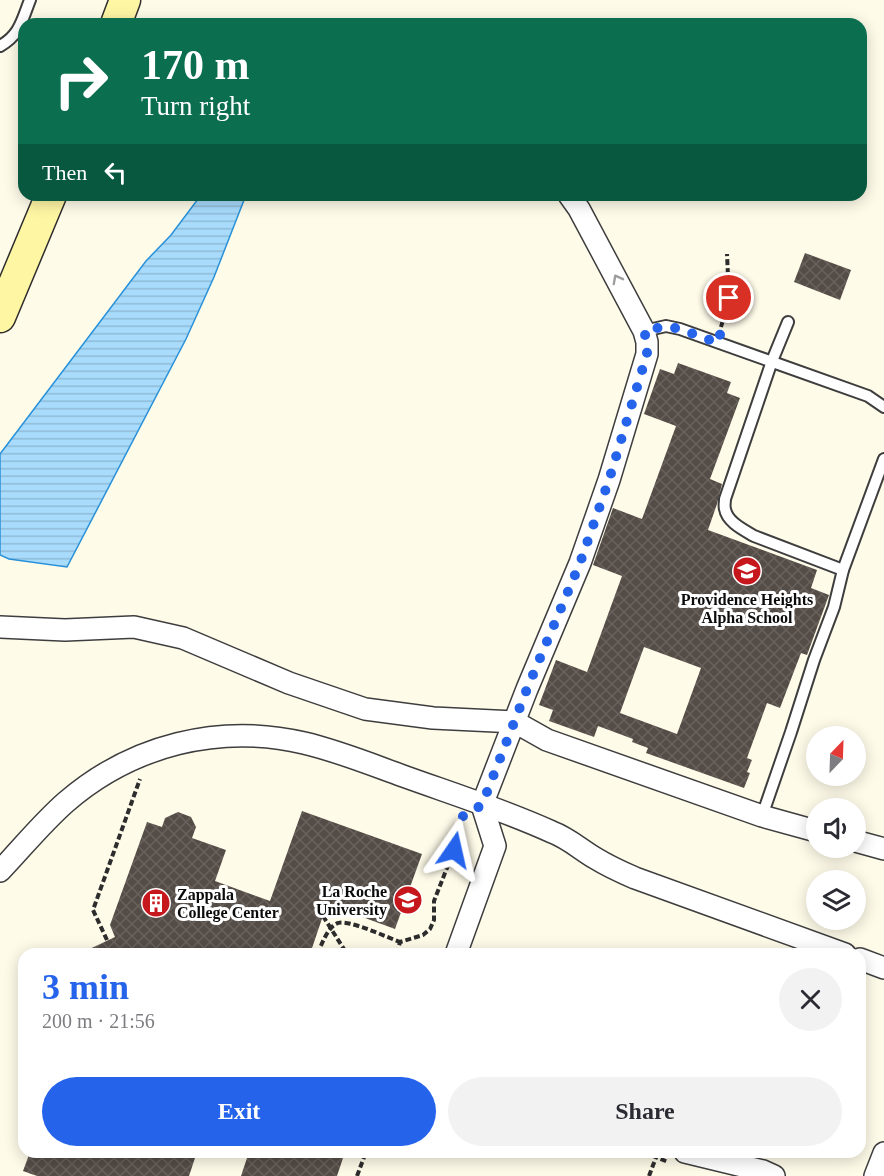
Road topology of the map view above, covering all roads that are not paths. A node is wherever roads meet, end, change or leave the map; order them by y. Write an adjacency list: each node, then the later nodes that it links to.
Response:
1 (30, 0): 3 (lane)
2 (124, 0): 4 (main road)
3 (23, 18)
4 (118, 18)
5 (18, 30): 6 (lane)
6 (0, 46)
7 (48, 201): 9 (main road)
8 (573, 201): 11 (street, one-way to 8)
9 (0, 316)
10 (788, 322): 12 (lane)
11 (644, 331): 12 (lane); 17 (street)
12 (772, 361): 13 (lane); 15 (lane)
13 (883, 401)
14 (884, 459): 15 (lane)
15 (843, 570): 19 (lane)
16 (0, 627): 17 (street)
17 (514, 722): 18 (street); 19 (street)
18 (482, 805): 23 (street); 24 (street); 25 (street)
19 (762, 816): 20 (street)
20 (806, 828)
21 (866, 845): 22 (street)
22 (884, 849)
23 (0, 871)
24 (458, 948)
25 (828, 948)
26 (866, 961): 27 (street)
27 (884, 968)
28 (884, 1153): 31 (street)
29 (710, 1158): 30 (street)
30 (774, 1176)
31 (875, 1176)

